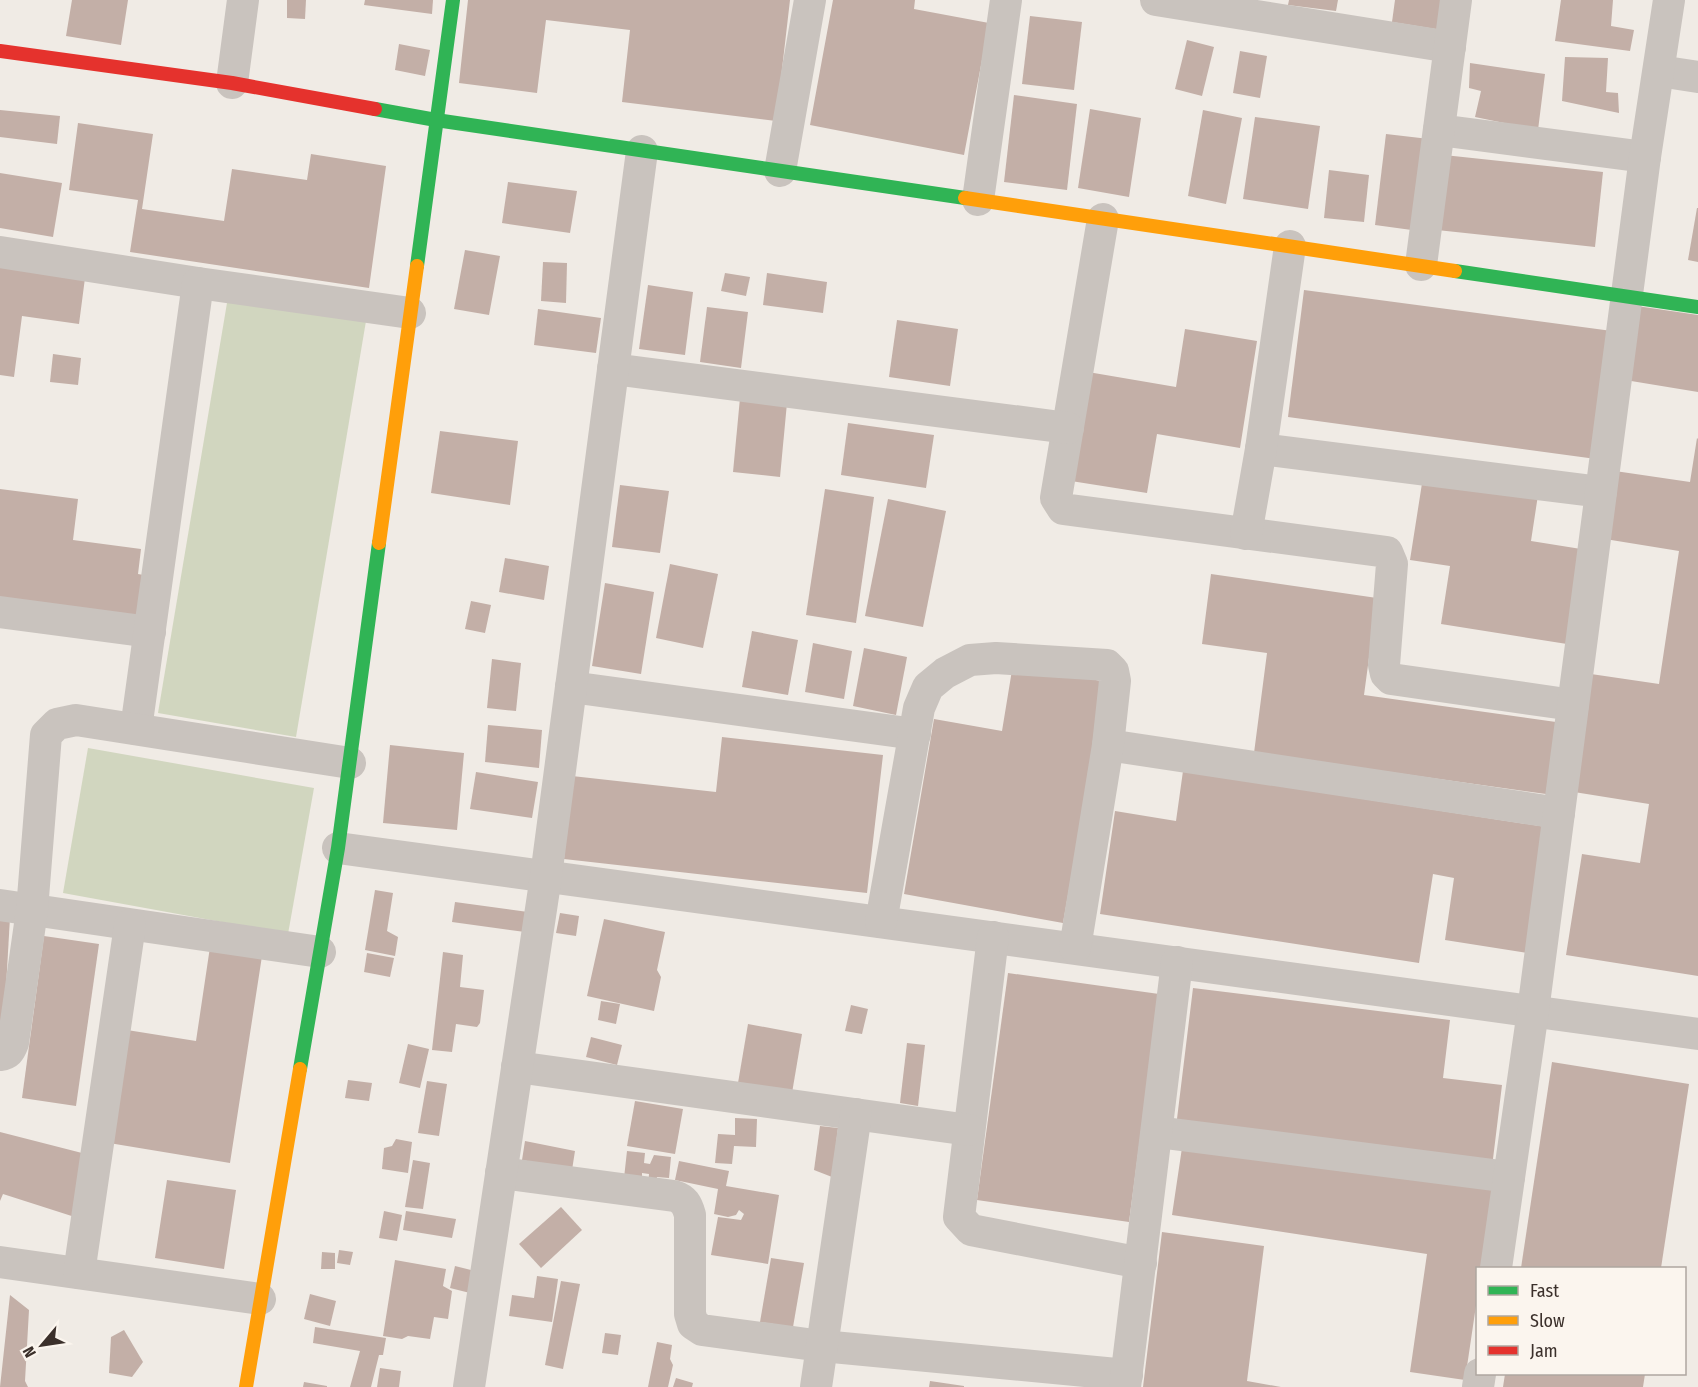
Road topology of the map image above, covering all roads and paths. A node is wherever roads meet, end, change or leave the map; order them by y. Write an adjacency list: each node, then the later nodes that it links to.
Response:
1 (243, 0): 12 (street)
2 (453, 0): 13 (street)
3 (810, 0): 17 (street)
4 (1006, 0): 18 (street)
5 (1156, 0): 8 (street)
6 (1456, 0): 8 (street)
7 (1669, 0): 10 (street)
8 (1450, 47): 14 (street)
9 (0, 51): 12 (street)
10 (1659, 71): 11 (street); 16 (street)
11 (1698, 77)
12 (232, 83): 13 (street)
13 (436, 120): 15 (street); 26 (street)
14 (1439, 130): 16 (street); 22 (street)
15 (642, 151): 17 (street); 27 (street)
16 (1646, 158): 24 (street)
17 (780, 171): 18 (street)
18 (978, 200): 19 (street)
19 (1103, 219): 20 (street); 28 (street)
20 (1290, 246): 22 (street); 29 (street)
21 (0, 252): 23 (street)
22 (1421, 266): 24 (street)
23 (198, 282): 26 (street); 33 (street)
24 (1627, 296): 25 (street); 30 (street)
25 (1698, 307)
26 (410, 314): 39 (street)
27 (613, 369): 28 (street); 34 (street)
28 (1068, 428): 31 (street)
29 (1261, 449): 30 (street); 31 (street)
30 (1601, 492): 35 (street)
31 (1246, 534): 35 (street)
32 (0, 612): 33 (street)
33 (150, 632): 36 (street)
34 (571, 687): 37 (street); 42 (street)
35 (1573, 705): 40 (street)
36 (135, 729): 39 (street); 44 (street)
37 (915, 734): 38 (street); 45 (street)
38 (1108, 744): 40 (street); 48 (street)
39 (350, 763): 41 (street)
40 (1559, 813): 51 (street)
41 (338, 848): 42 (street); 49 (street)
42 (546, 876): 45 (street); 54 (street)
43 (0, 905): 44 (street)
44 (32, 910): 46 (street); 53 (street)
45 (881, 922): 47 (street)
46 (130, 925): 49 (street); 63 (street)
47 (993, 938): 48 (street); 56 (street)
48 (1075, 948): 50 (street)
49 (320, 952): 64 (street)
50 (1177, 962): 51 (street); 57 (street)
51 (1533, 1011): 52 (street); 59 (street)
52 (1698, 1034)
53 (0, 1055)
54 (517, 1066): 55 (street); 58 (street)
55 (856, 1114): 56 (street); 65 (street)
56 (969, 1130): 61 (street)
57 (1157, 1132): 59 (street); 61 (street)
58 (501, 1173): 65 (street); 69 (street)
59 (1509, 1177): 62 (street)
60 (0, 1262): 63 (street)
61 (1141, 1263): 67 (street)
62 (1496, 1267)
63 (79, 1273): 64 (street)
64 (260, 1299): 68 (street)
65 (822, 1346): 66 (street); 70 (street)
66 (1036, 1377): 67 (street)
67 (1126, 1381)
68 (246, 1387)
69 (469, 1387)
70 (816, 1387)

